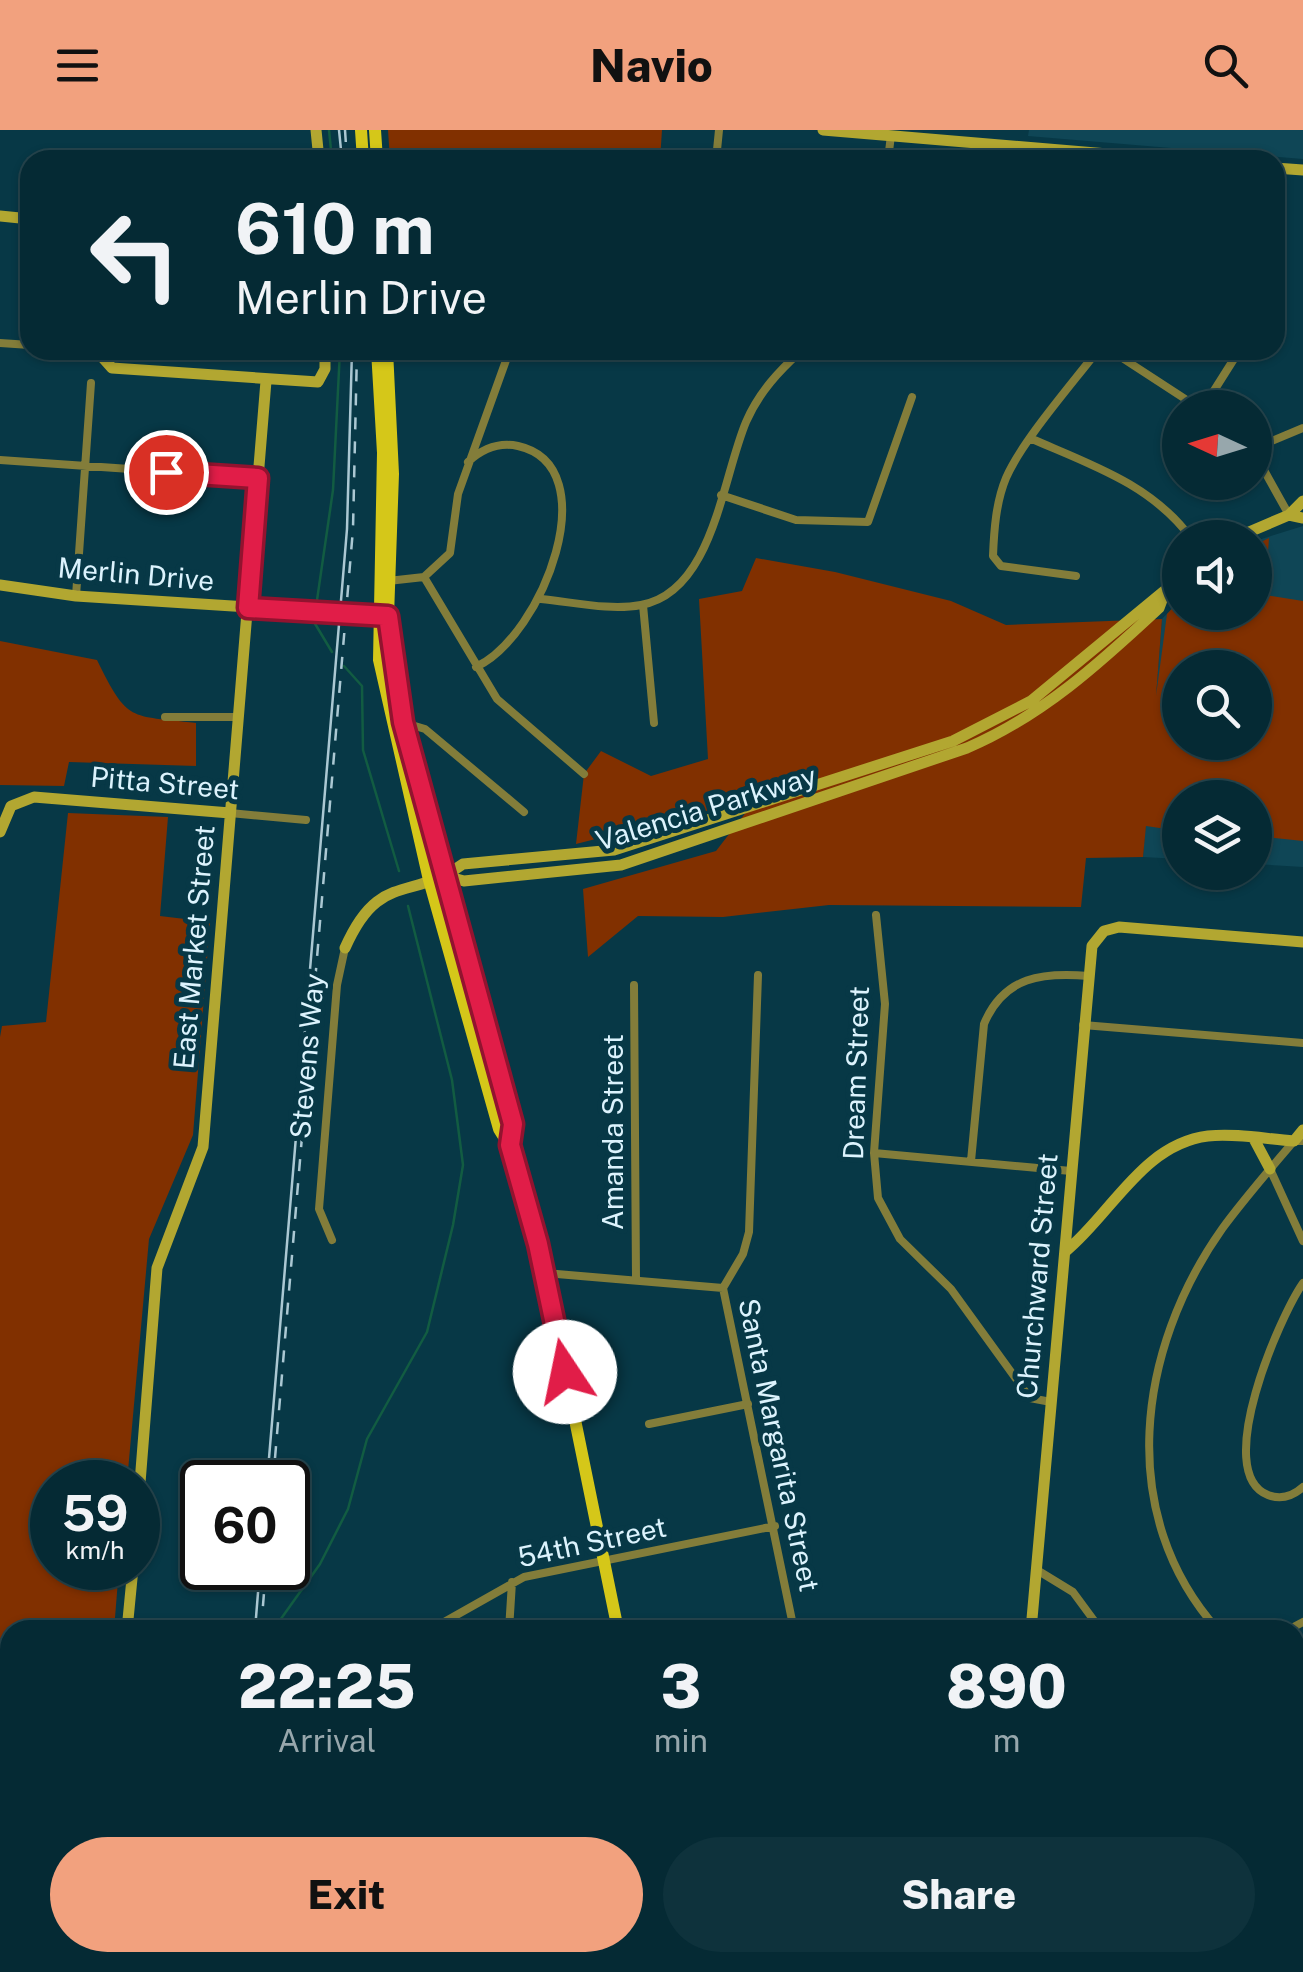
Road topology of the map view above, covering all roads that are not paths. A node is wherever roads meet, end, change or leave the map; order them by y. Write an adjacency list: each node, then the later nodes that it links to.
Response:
1 (824, 130): 2 (street)
2 (891, 136): 3 (street); 4 (street)
3 (970, 136): 5 (street)
4 (889, 150)
5 (1083, 150)
6 (105, 360): 15 (street)
7 (325, 360): 15 (street)
8 (377, 360): 36 (main road)
9 (388, 360): 36 (main road)
10 (505, 360): 24 (street)
11 (793, 360): 28 (street)
12 (1091, 360): 21 (street)
13 (1126, 360): 17 (street)
14 (1232, 360): 18 (street)
15 (266, 381): 26 (street, East Market Street)
16 (91, 383): 25 (street)
17 (1173, 390)
18 (1213, 390)
19 (912, 397): 28 (street)
20 (1303, 428): 22 (street)
21 (1032, 440): 32 (street); 34 (street)
22 (1272, 443)
23 (0, 460): 25 (street)
24 (468, 462): 35 (street); 40 (street)
25 (86, 466): 26 (street); 38 (street)
26 (258, 478): 42 (street, East Market Street)
27 (1272, 484): 30 (street)
28 (721, 495): 41 (street)
29 (1303, 502): 30 (street)
30 (1288, 515): 31 (street); 33 (street)
31 (1303, 518)
32 (1178, 520)
33 (1272, 522)
34 (1076, 576)
35 (424, 577): 36 (street); 44 (street)
36 (383, 580): 43 (main road)
37 (0, 585): 38 (street, Merlin Drive)
38 (76, 596): 42 (street, Merlin Drive)
39 (1162, 598): 54 (street, Valencia Parkway)
40 (541, 599): 41 (street); 44 (street)
41 (643, 605): 48 (street)
42 (248, 608): 43 (street, Merlin Drive); 46 (street, East Market Street)
43 (382, 616): 47 (main road)
44 (476, 667): 49 (street)
45 (166, 717): 46 (street)
46 (239, 717): 51 (street, East Market Street)
47 (396, 722): 50 (street); 54 (main road); 55 (main road)
48 (654, 723)
49 (584, 774)
50 (524, 812)
51 (230, 813): 52 (street, Pitta Street); 53 (street, Pitta Street); 81 (street, East Market Street)
52 (306, 820)
53 (0, 832)
54 (446, 876): 55 (street, Stevens Way); 66 (main road)
55 (429, 880): 58 (street, Stevens Way); 66 (main road)
56 (876, 915): 67 (street, Dream Street)
57 (1303, 942): 60 (street, Churchward Street)
58 (345, 948): 71 (street, Stevens Way)
59 (758, 975): 77 (street, Santa Margarita Street)
60 (1089, 976): 62 (street, Churchward Street); 68 (street)
61 (634, 986): 75 (street, Amanda Street)
62 (1083, 1025): 63 (street); 70 (street, Churchward Street)
63 (1303, 1043)
64 (1300, 1137): 65 (street); 69 (street)
65 (1254, 1138): 69 (street); 73 (street)
66 (510, 1145): 74 (main road)
67 (874, 1153): 68 (street); 78 (street, Dream Street)
68 (971, 1161): 70 (street)
69 (1270, 1168): 72 (street); 95 (street)
70 (1071, 1171): 73 (street, Churchward Street)
71 (332, 1240)
72 (1303, 1241)
73 (1066, 1251): 78 (street, Churchward Street)
74 (545, 1273): 75 (street); 84 (main road)
75 (636, 1279): 77 (street)
76 (1303, 1283): 82 (street)
77 (723, 1288): 79 (street, Santa Margarita Street)
78 (1051, 1402): 85 (street, Churchward Street)
79 (748, 1404): 80 (street); 83 (street, Santa Margarita Street)
80 (649, 1424)
81 (142, 1460)
82 (1303, 1487)
83 (774, 1526): 84 (street, 54th Street); 92 (street, Santa Margarita Street)
84 (604, 1561): 86 (street, 54th Street); 91 (main road)
85 (1037, 1570): 93 (street, Churchward Street); 94 (street)
86 (512, 1582): 89 (street, 54th Street); 90 (street)
87 (131, 1590): 88 (street)
88 (129, 1620)
89 (447, 1620)
90 (510, 1620)
91 (616, 1620)
92 (792, 1620)
93 (1032, 1620)
94 (1094, 1620)
95 (1211, 1620)

